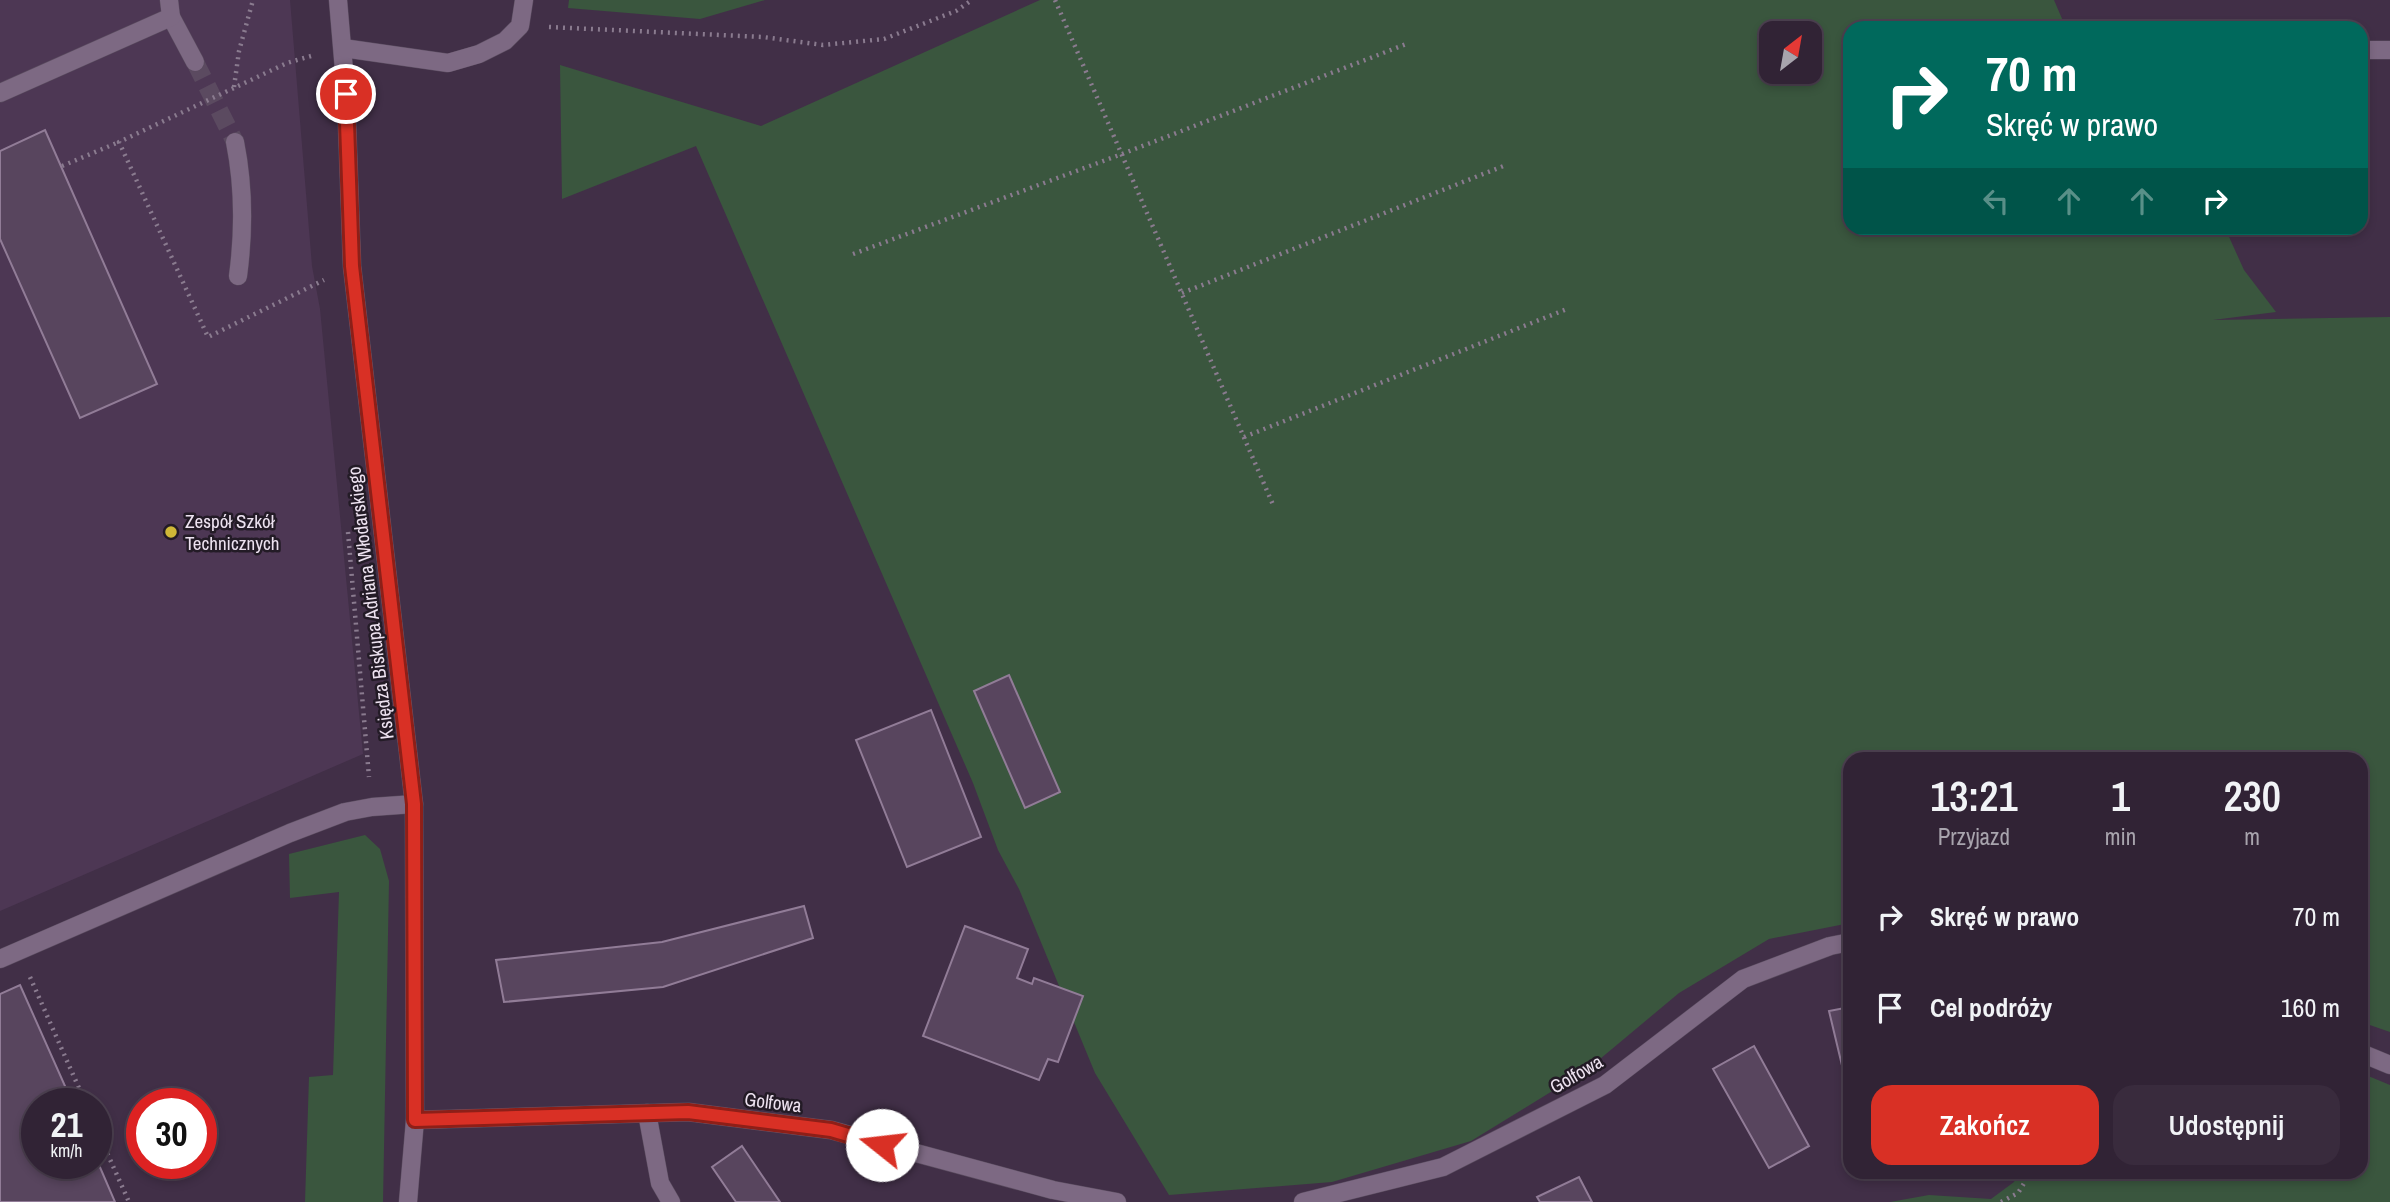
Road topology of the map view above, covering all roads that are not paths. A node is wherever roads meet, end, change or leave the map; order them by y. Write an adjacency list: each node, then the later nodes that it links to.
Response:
1 (338, 0): 4 (street, Księdza Biskupa Adriana Włodarskiego)
2 (524, 0): 4 (street)
3 (170, 9): 7 (street); 8 (street)
4 (343, 48): 11 (street, Księdza Biskupa Adriana Włodarskiego)
5 (2368, 50): 6 (street)
6 (2390, 50)
7 (195, 62)
8 (0, 93)
9 (235, 142): 10 (street)
10 (238, 276)
11 (414, 804): 13 (street); 17 (street, Księdza Biskupa Adriana Włodarskiego)
12 (1843, 943): 21 (street, Golfowa)
13 (0, 959)
14 (2368, 1056): 15 (street)
15 (2390, 1065)
16 (647, 1113): 17 (street, Golfowa); 19 (street); 20 (street, Golfowa)
17 (415, 1120): 18 (street, Księdza Biskupa Adriana Włodarskiego)
18 (408, 1202)
19 (670, 1202)
20 (1117, 1202)
21 (1303, 1202)

